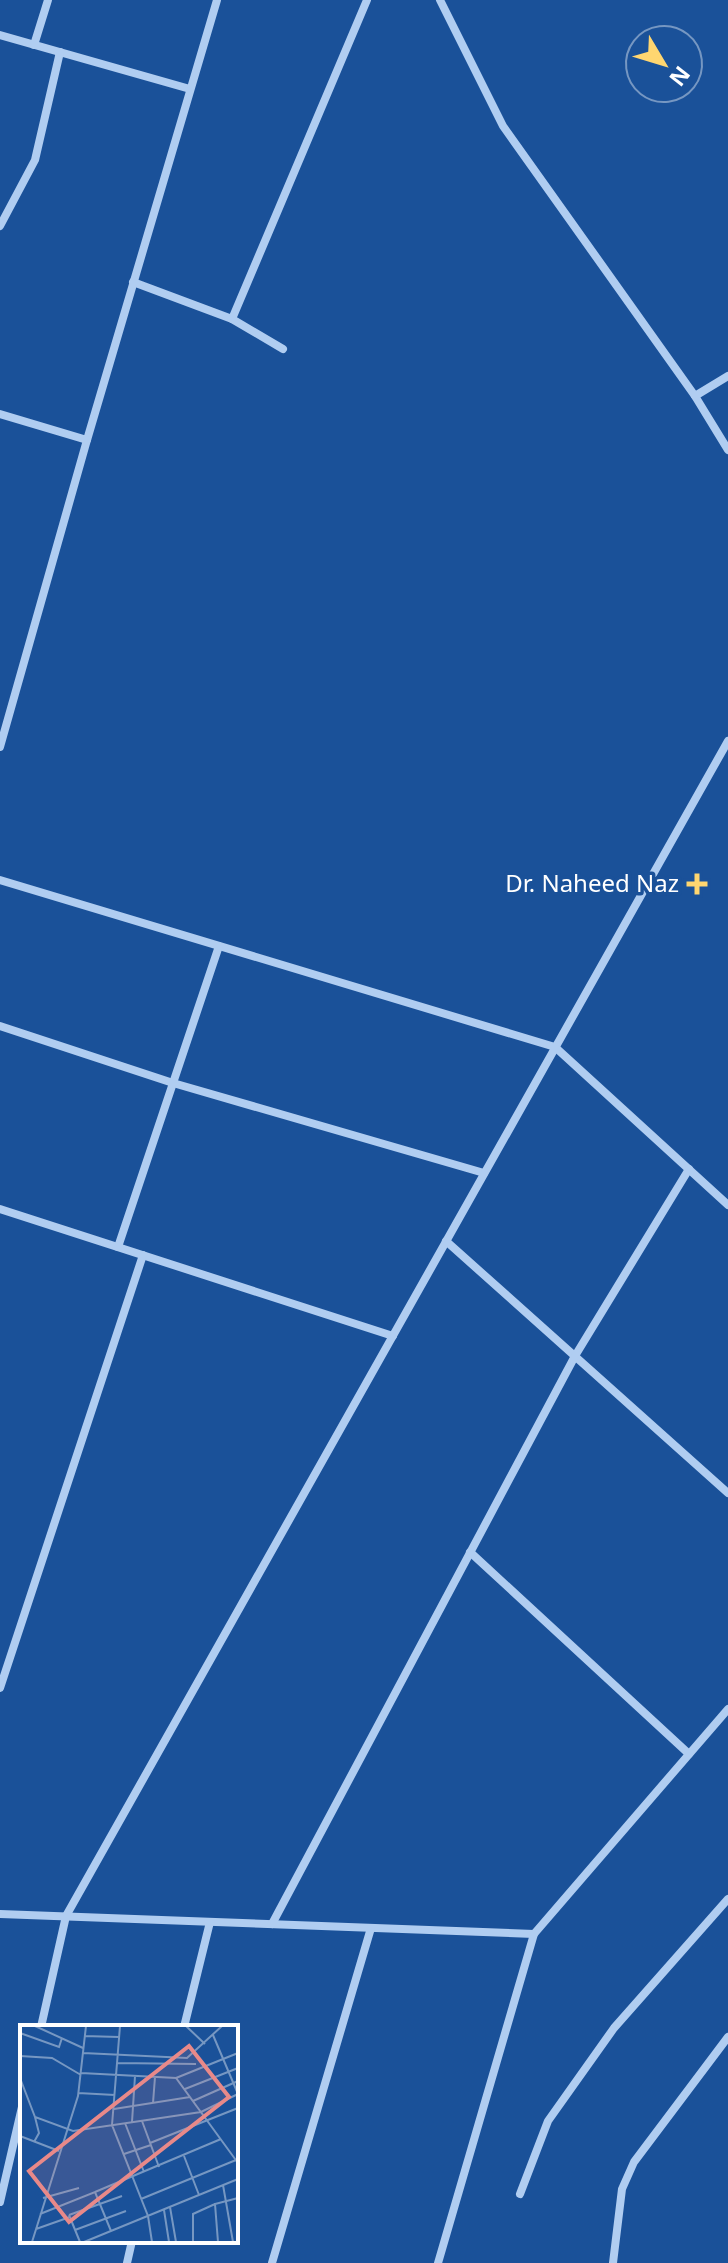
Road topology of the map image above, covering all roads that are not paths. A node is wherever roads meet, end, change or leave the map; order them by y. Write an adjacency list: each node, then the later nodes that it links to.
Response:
1 (48, 0): 6 (street)
2 (217, 0): 8 (street)
3 (367, 0): 11 (street)
4 (440, 0): 14 (street)
5 (0, 35): 6 (street)
6 (34, 45): 7 (street)
7 (60, 52): 8 (street); 9 (street)
8 (190, 89): 10 (street)
9 (0, 226)
10 (133, 282): 11 (street); 16 (street)
11 (232, 319): 12 (street)
12 (283, 349)
13 (728, 376): 14 (street)
14 (695, 396): 17 (street)
15 (0, 414): 16 (street)
16 (87, 440): 19 (street)
17 (728, 450)
18 (728, 741): 23 (street)
19 (0, 747)
20 (0, 880): 21 (street)
21 (219, 946): 23 (street); 24 (street)
22 (0, 1026): 24 (street)
23 (555, 1047): 25 (street); 26 (street)
24 (173, 1083): 26 (street); 30 (street)
25 (689, 1169): 27 (street); 33 (street)
26 (484, 1173): 29 (street)
27 (728, 1205)
28 (0, 1209): 30 (street)
29 (446, 1241): 32 (street); 33 (street)
30 (118, 1247): 31 (street)
31 (143, 1255): 32 (street); 36 (street)
32 (393, 1336): 41 (street)
33 (575, 1356): 34 (street); 35 (street)
34 (728, 1493)
35 (470, 1552): 38 (street); 43 (street)
36 (0, 1688)
37 (728, 1709): 38 (street)
38 (689, 1754): 45 (street)
39 (728, 1899): 50 (street)
40 (0, 1914): 41 (street)
41 (66, 1916): 42 (street); 46 (street)
42 (210, 1922): 43 (street); 47 (street)
43 (272, 1924): 44 (street)
44 (371, 1928): 45 (street); 54 (street)
45 (534, 1934): 55 (street)
46 (41, 2025)
47 (184, 2025)
48 (728, 2037): 56 (street)
49 (20, 2116): 51 (street)
50 (520, 2194)
51 (0, 2202)
52 (132, 2243): 53 (street)
53 (127, 2263)
54 (272, 2263)
55 (438, 2263)
56 (613, 2263)

